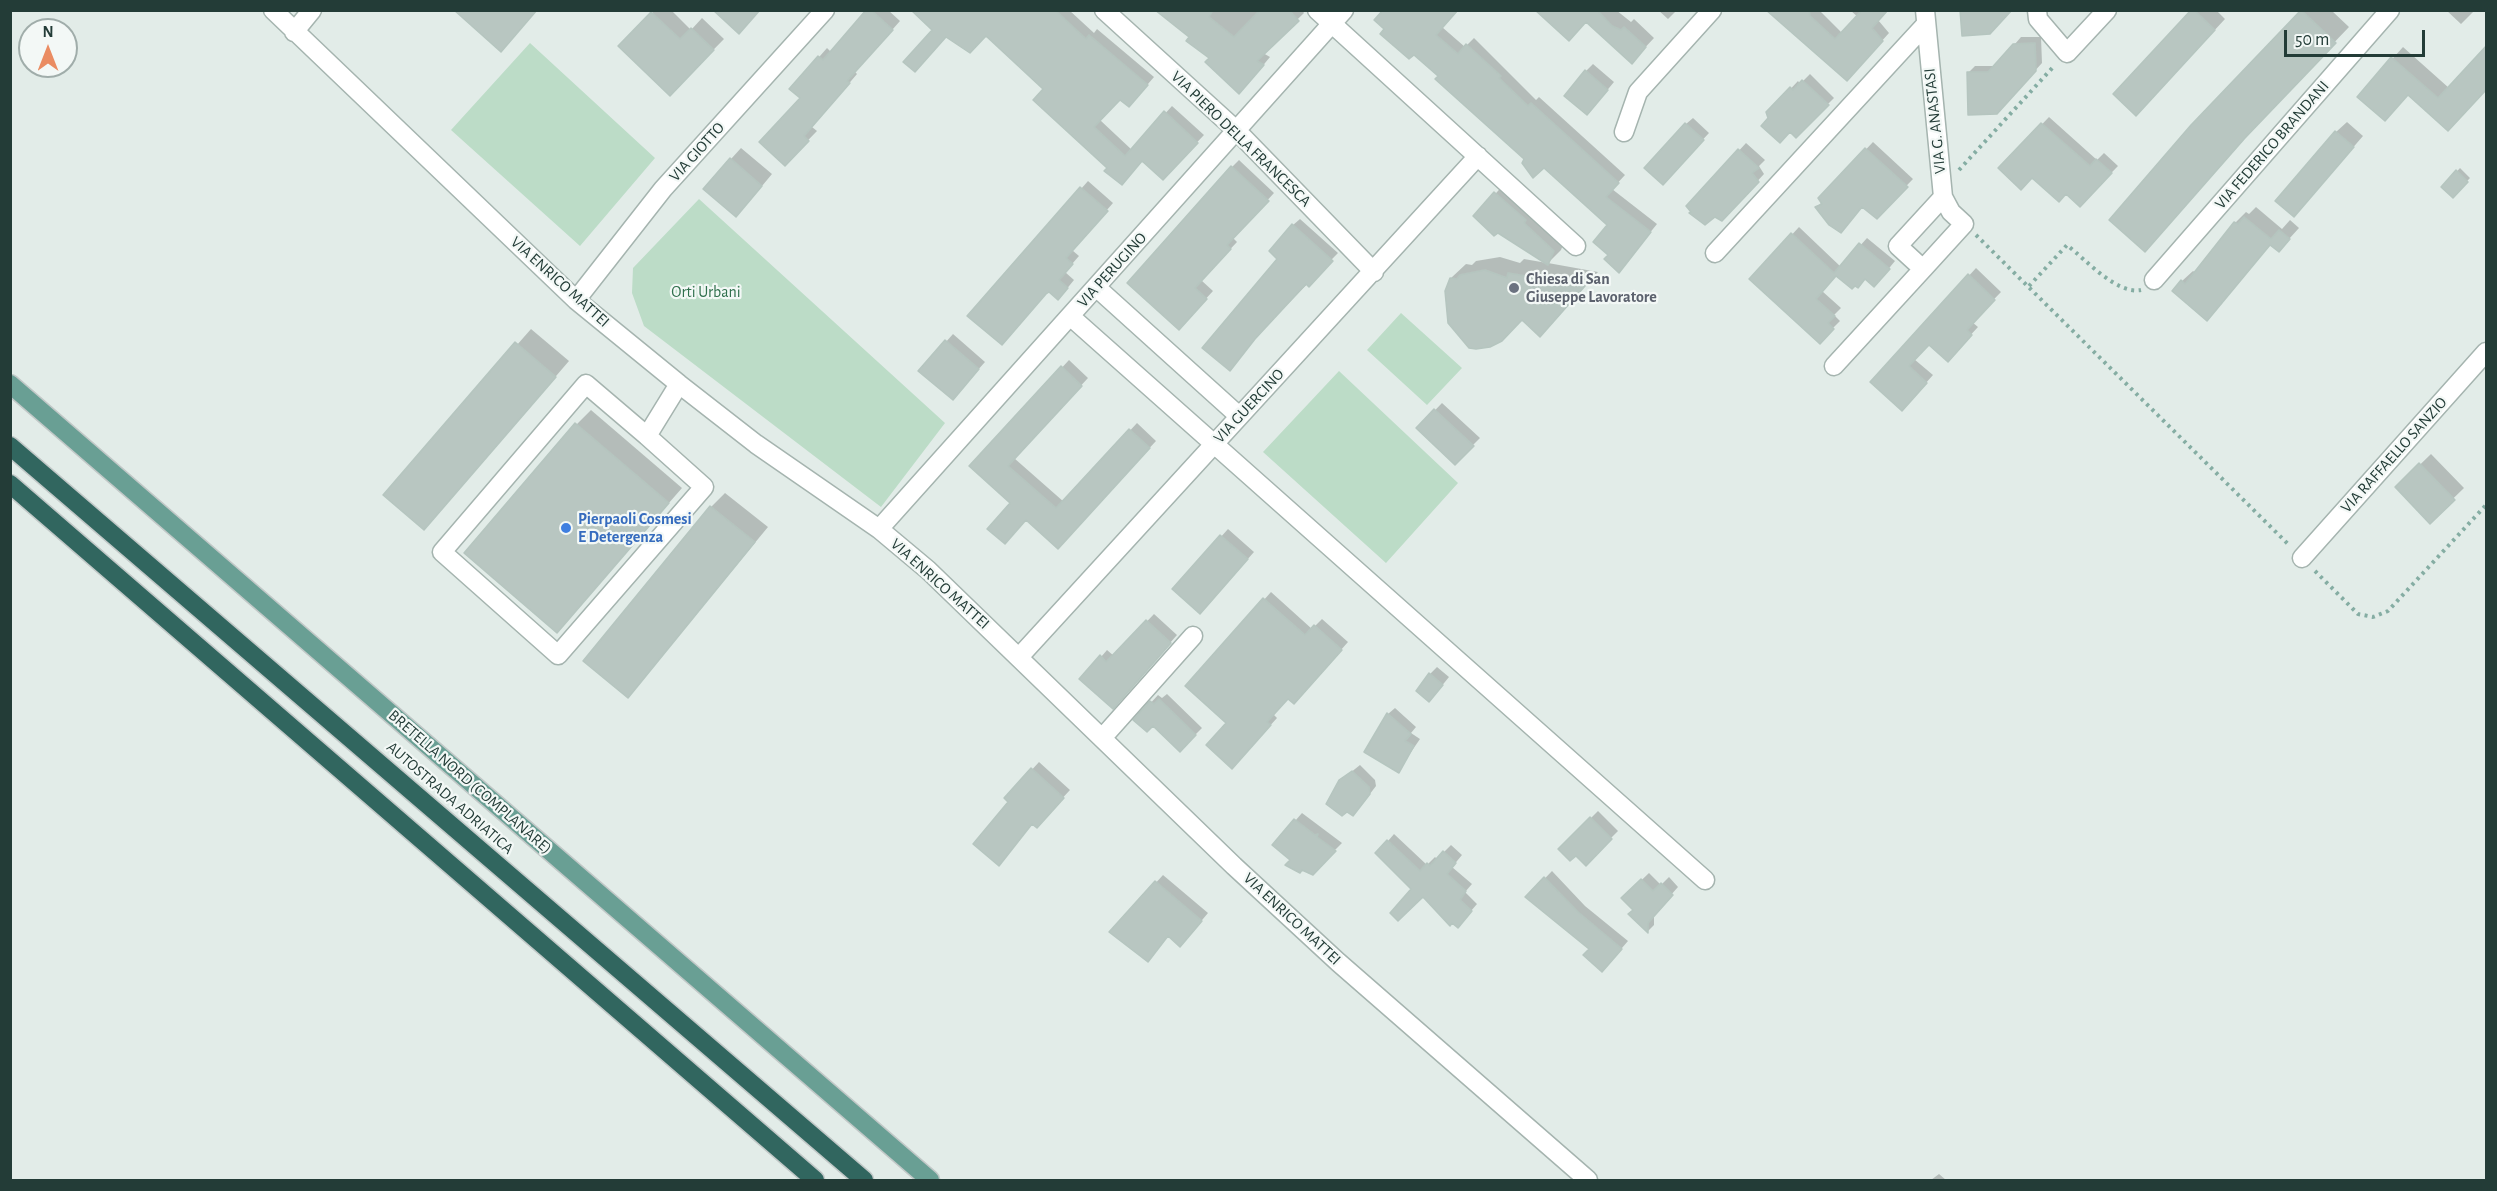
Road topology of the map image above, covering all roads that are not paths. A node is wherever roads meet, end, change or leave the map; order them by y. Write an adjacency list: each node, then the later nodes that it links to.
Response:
1 (273, 10): 12 (street, VIA ENRICO MATTEI)
2 (312, 10): 12 (street)
3 (825, 10): 23 (street, VIA GIOTTO)
4 (1104, 10): 13 (street, VIA PIERO DELLA FRANCESCA)
5 (1317, 10): 10 (street)
6 (1712, 10): 14 (street)
7 (2037, 10): 8 (street)
8 (2107, 10)
9 (2390, 10): 21 (street, VIA FEDERICO BRANDANI)
10 (1338, 17): 13 (street, VIA PERUGINO); 15 (street)
11 (1925, 17): 16 (street, VIA G. ANASTASI); 18 (street)
12 (294, 32): 23 (street, VIA ENRICO MATTEI)
13 (1237, 131): 20 (street, VIA PIERO DELLA FRANCESCA); 22 (street, VIA PERUGINO)
14 (1624, 132)
15 (1478, 156): 17 (street); 20 (street, VIA GUERCINO)
16 (1942, 193): 19 (street, VIA G. ANASTASI); 19 (street)
17 (1576, 246)
18 (1715, 253)
19 (1923, 268): 26 (street)
20 (1374, 272): 29 (street, VIA GUERCINO)
21 (2154, 280)
22 (1096, 287): 24 (street, VIA PERUGINO); 29 (street)
23 (576, 300): 28 (street, VIA ENRICO MATTEI)
24 (1070, 316): 31 (street); 34 (street, VIA PERUGINO)
25 (2487, 352): 35 (street, VIA RAFFAELLO SANZIO)
26 (1834, 366)
27 (10, 384): 42 (main road, BRETELLA NORD (COMPLANARE))
28 (679, 384): 30 (street); 34 (street, VIA ENRICO MATTEI)
29 (1239, 416): 31 (street, VIA GUERCINO)
30 (647, 436): 30 (street)
31 (1213, 445): 37 (street, VIA GUERCINO); 39 (street)
32 (10, 446): 41 (highway, AUTOSTRADA ADRIATICA)
33 (10, 484): 40 (highway)
34 (879, 529): 37 (street, VIA ENRICO MATTEI)
35 (2302, 558)
36 (1193, 636): 38 (street)
37 (1020, 656): 38 (street, VIA ENRICO MATTEI)
38 (1102, 737): 43 (street, VIA ENRICO MATTEI)
39 (1705, 880)
40 (815, 1180)
41 (864, 1180)
42 (930, 1180)
43 (1588, 1180)

